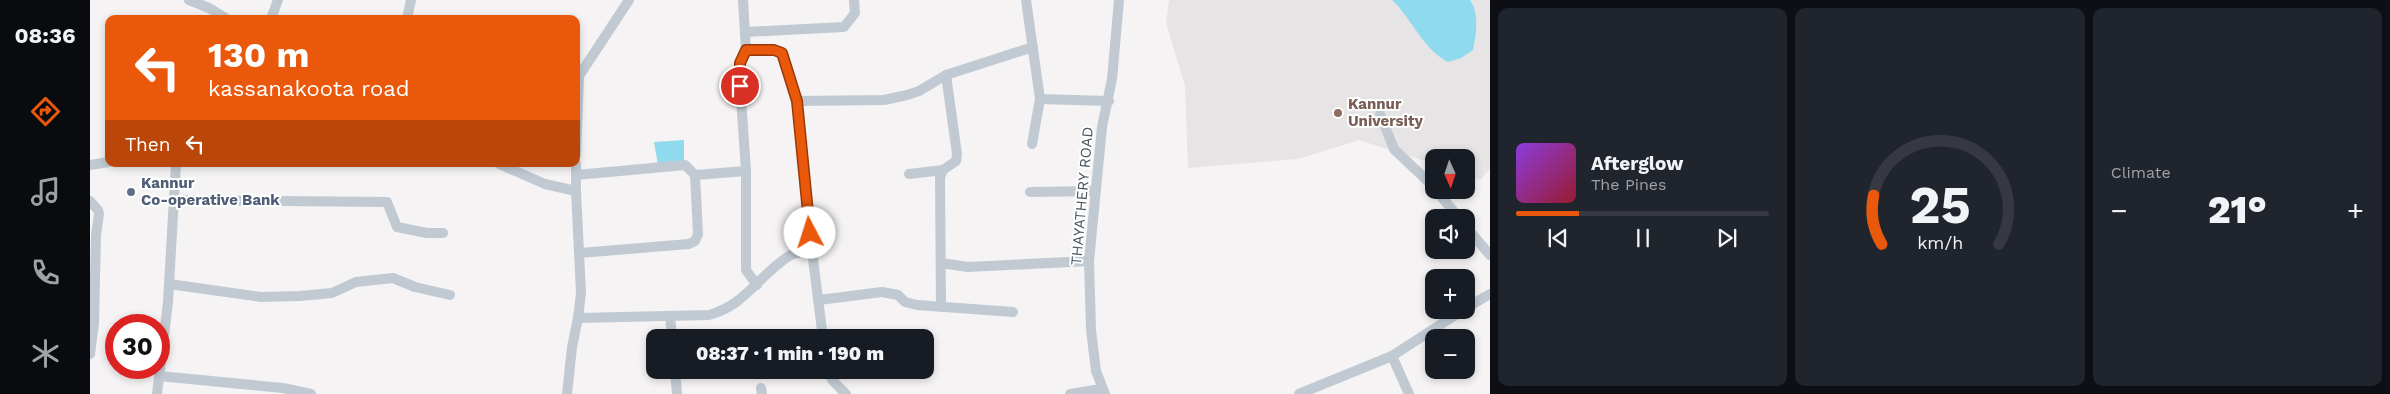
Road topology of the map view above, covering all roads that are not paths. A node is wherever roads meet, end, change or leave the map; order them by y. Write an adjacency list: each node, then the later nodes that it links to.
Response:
1 (189, 0): 9 (street)
2 (278, 0): 10 (street)
3 (411, 0): 11 (street)
4 (629, 0): 15 (street)
5 (743, 0): 12 (street)
6 (854, 0): 12 (street)
7 (1026, 0): 13 (street)
8 (1120, 0): 18 (street, THAYATHERY ROAD)
9 (220, 15)
10 (272, 15)
11 (408, 15)
12 (745, 32): 14 (street)
13 (1034, 47): 16 (street); 17 (street)
14 (746, 50): 19 (street); 28 (street)
15 (580, 74)
16 (946, 75): 19 (street); 27 (street)
17 (1040, 99): 18 (street); 21 (street)
18 (1109, 100): 34 (street, THAYATHERY ROAD)
19 (797, 101): 42 (street)
20 (1380, 114): 32 (street)
21 (1032, 144)
22 (105, 163): 23 (street)
23 (90, 165)
24 (176, 167): 37 (street)
25 (506, 167): 33 (street)
26 (576, 167): 30 (street)
27 (943, 170): 29 (street); 46 (street)
28 (746, 171): 31 (street); 49 (street)
29 (908, 174)
30 (576, 175): 31 (street); 33 (street)
31 (695, 175): 43 (street)
32 (1425, 179)
33 (576, 191): 43 (street)
34 (1096, 191): 35 (street); 45 (street, THAYATHERY ROAD)
35 (1030, 192)
36 (1443, 199): 39 (street)
37 (174, 200): 40 (street); 48 (street)
38 (90, 202): 47 (street)
39 (1452, 209)
40 (443, 233)
41 (1475, 238): 44 (street)
42 (812, 251): 49 (street); 52 (street)
43 (580, 253): 58 (street)
44 (1490, 255)
45 (1089, 261): 46 (street); 68 (street, THAYATHERY ROAD)
46 (941, 264): 54 (street)
47 (93, 275): 62 (street)
48 (169, 284): 51 (street); 56 (street)
49 (757, 285): 57 (street)
50 (1490, 294): 53 (street)
51 (450, 295)
52 (818, 300): 54 (street); 61 (street)
53 (1475, 303)
54 (941, 307): 55 (street)
55 (1013, 312)
56 (166, 314)
57 (670, 316): 58 (street); 60 (street)
58 (578, 318): 71 (street)
59 (1448, 319): 63 (street)
60 (671, 329)
61 (821, 329)
62 (90, 354)
63 (1392, 356): 75 (street); 76 (street)
64 (170, 377): 70 (street)
65 (159, 379): 69 (street)
66 (676, 379): 72 (street)
67 (833, 379): 73 (street)
68 (1103, 391): 74 (street)
69 (157, 394)
70 (311, 394)
71 (568, 394)
72 (677, 394)
73 (846, 394)
74 (1070, 394)
75 (1299, 394)
76 (1409, 394)

